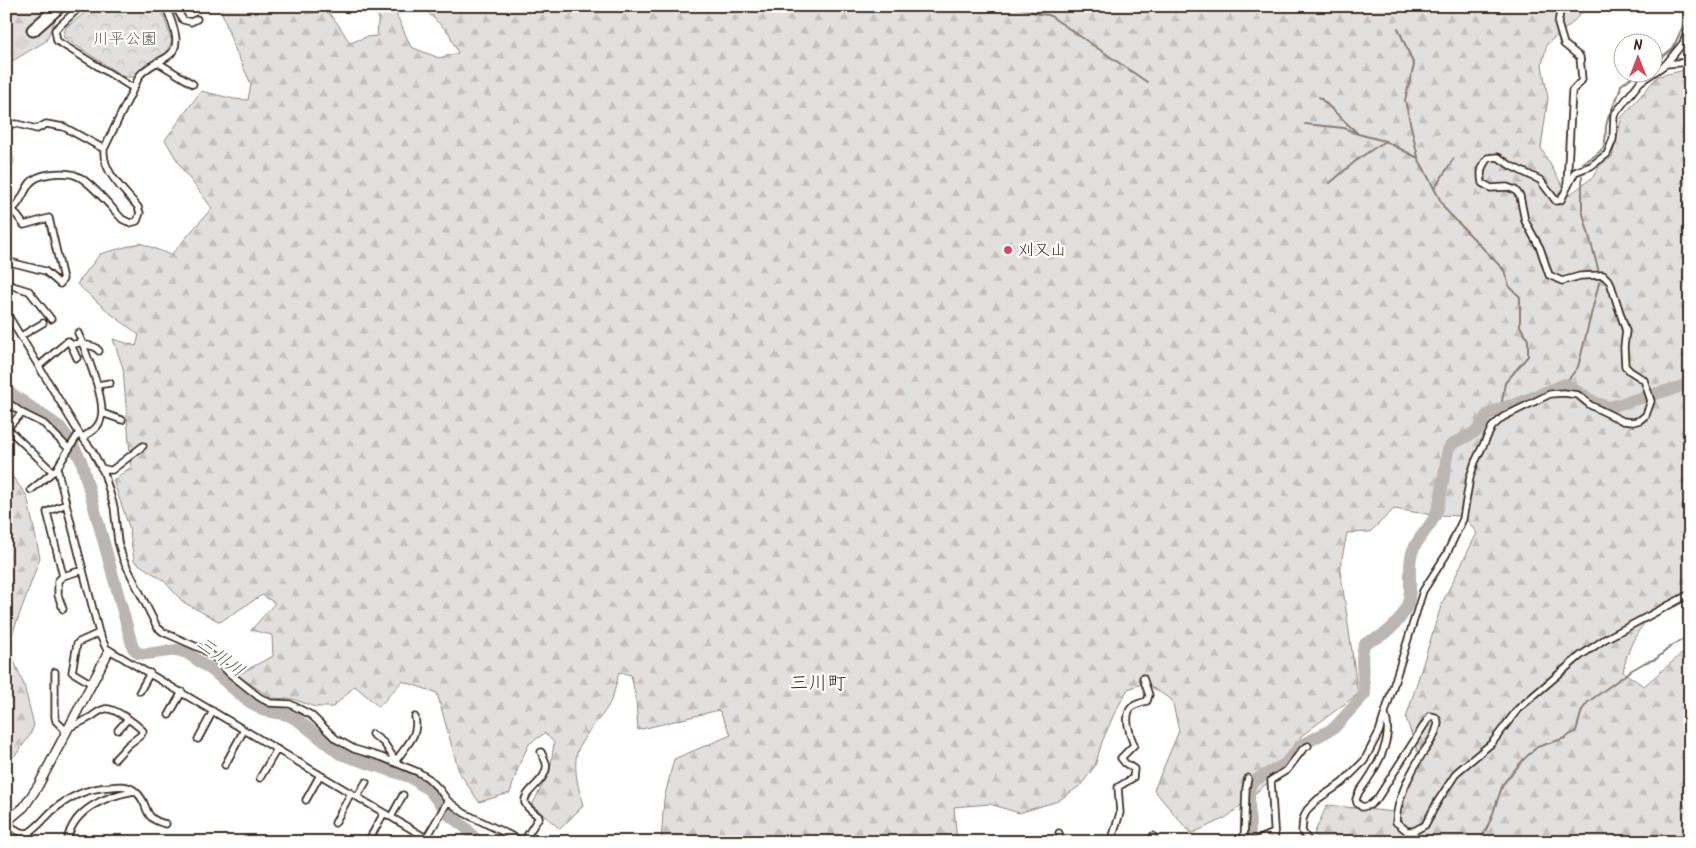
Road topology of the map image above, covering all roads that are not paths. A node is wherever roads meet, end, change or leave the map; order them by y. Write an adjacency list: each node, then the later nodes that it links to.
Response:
1 (60, 6): 8 (highway)
2 (81, 6): 13 (street)
3 (166, 6): 9 (street)
4 (175, 6): 6 (street)
5 (1561, 6): 16 (street)
6 (197, 19)
7 (1690, 26): 11 (street)
8 (33, 30)
9 (157, 62): 12 (street); 13 (street)
10 (1690, 62): 11 (street)
11 (1666, 64): 16 (street)
12 (193, 84)
13 (133, 88): 15 (street)
14 (6, 124): 15 (street)
15 (104, 149): 17 (street)
16 (1566, 187): 57 (street)
17 (13, 210): 18 (street); 19 (street)
18 (6, 212)
19 (6, 261)
20 (6, 284): 22 (street)
21 (6, 312): 25 (street)
22 (51, 319)
23 (43, 323): 25 (street)
24 (78, 333): 26 (street)
25 (21, 336): 30 (street)
26 (82, 343): 27 (street); 28 (street); 32 (street)
27 (71, 346): 29 (street); 30 (street)
28 (99, 351)
29 (77, 358)
30 (39, 366): 37 (street)
31 (110, 383): 32 (street)
32 (97, 385): 35 (street)
33 (6, 401): 34 (street)
34 (22, 413): 39 (street); 41 (street)
35 (102, 413): 36 (street); 37 (street)
36 (122, 420)
37 (81, 434): 39 (street); 40 (street)
38 (143, 446): 40 (street)
39 (69, 449): 41 (street)
40 (101, 468): 70 (street)
41 (55, 470): 42 (street); 43 (street)
42 (31, 490)
43 (66, 504): 44 (street); 45 (street)
44 (83, 570): 45 (street); 48 (street)
45 (63, 576): 47 (street)
46 (1690, 594): 57 (street)
47 (63, 609)
48 (100, 633): 49 (street); 53 (street)
49 (109, 651): 51 (street); 53 (street)
50 (55, 672): 61 (street)
51 (150, 673): 54 (street); 55 (street)
52 (1143, 678): 97 (street)
53 (92, 684): 61 (street)
54 (140, 691)
55 (182, 692): 56 (street); 58 (street)
56 (213, 711): 63 (street); 65 (street)
57 (1385, 715): 100 (street)
58 (168, 716)
59 (415, 717): 70 (street)
60 (128, 719): 61 (street); 62 (street); 69 (street)
61 (68, 729): 84 (street)
62 (118, 730)
63 (244, 730): 67 (street); 71 (street)
64 (372, 734): 70 (street)
65 (198, 739)
66 (1308, 746): 88 (street)
67 (277, 749): 72 (street); 73 (street)
68 (541, 752): 95 (street)
69 (115, 760)
70 (398, 760): 81 (street)
71 (225, 765)
72 (320, 775): 77 (street); 80 (street)
73 (260, 778)
74 (1248, 778): 98 (street)
75 (366, 782): 79 (street)
76 (134, 791): 84 (street); 86 (street); 92 (street)
77 (351, 793): 79 (street); 85 (street)
78 (403, 795): 83 (street)
79 (357, 797): 82 (street)
80 (306, 800)
81 (447, 802): 90 (street); 94 (street)
82 (384, 813): 83 (street); 89 (street)
83 (391, 817): 90 (street)
84 (6, 823)
85 (335, 823)
86 (166, 824)
87 (1059, 833): 96 (street)
88 (1274, 833): 91 (street); 99 (street)
89 (370, 838)
90 (424, 840): 93 (street)
91 (1255, 841)
92 (68, 842)
93 (434, 842)
94 (524, 842)
95 (531, 842)
96 (1061, 842)
97 (1111, 842)
98 (1244, 842)
99 (1275, 842)
100 (1309, 842)

